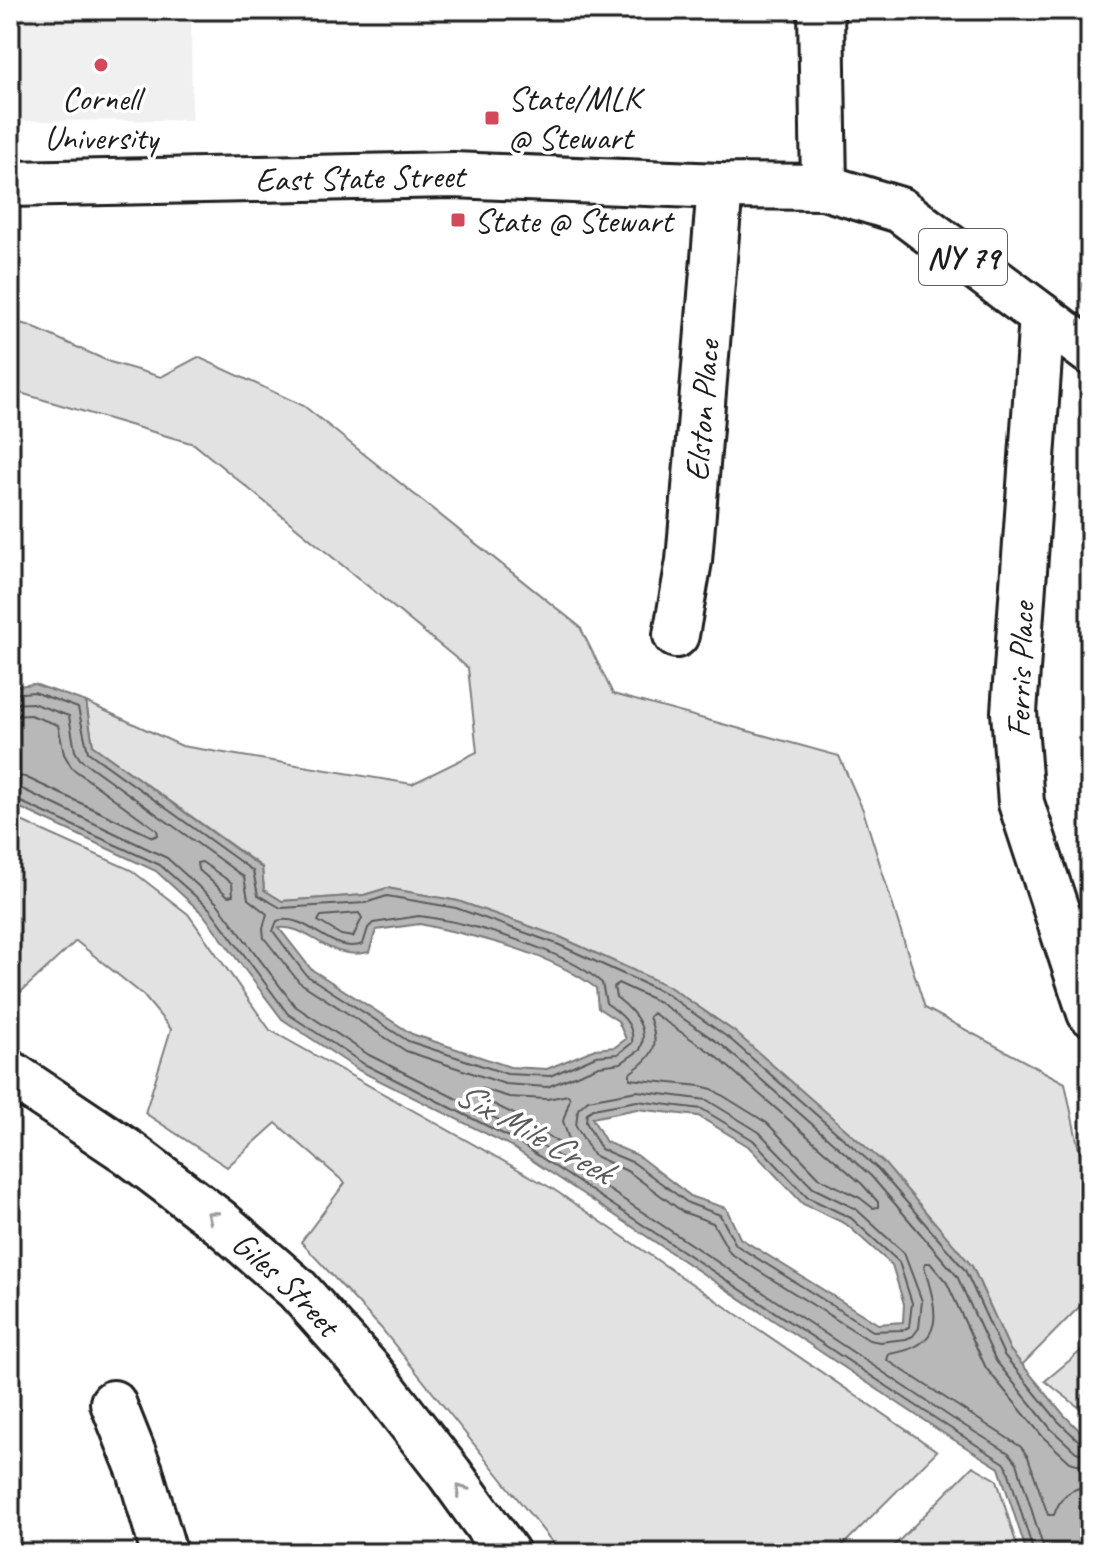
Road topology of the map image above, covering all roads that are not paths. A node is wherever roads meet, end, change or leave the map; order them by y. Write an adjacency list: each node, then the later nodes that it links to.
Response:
1 (821, 10): 4 (main road)
2 (10, 184): 3 (main road, East State Street / NY 79)
3 (720, 186): 4 (main road, East State Street / NY 79); 7 (main road, Elston Place)
4 (824, 187): 5 (main road, East State Street / NY 79)
5 (1042, 316): 6 (main road, East State Street / NY 79); 8 (main road, Ferris Place)
6 (1090, 352)
7 (676, 635)
8 (1090, 1013)
9 (10, 1073): 12 (main road, Giles Street, one-way to 9)
10 (113, 1403): 11 (main road)
11 (164, 1553)
12 (507, 1553)

